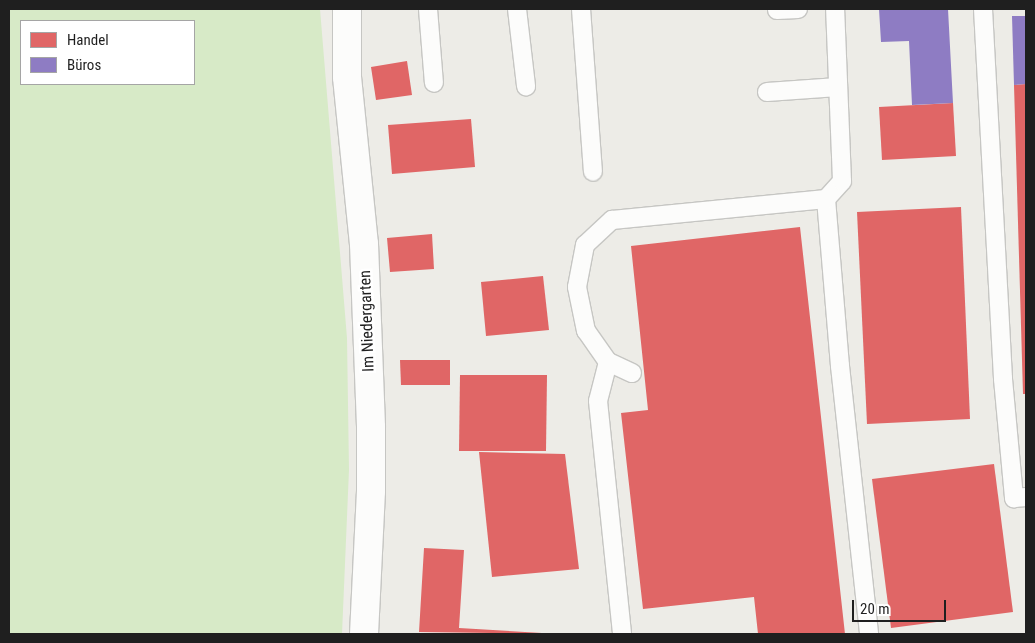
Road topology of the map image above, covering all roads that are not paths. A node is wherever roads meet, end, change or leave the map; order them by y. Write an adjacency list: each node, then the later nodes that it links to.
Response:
1 (347, 9): 18 (street, Im Niedergarten)
2 (428, 9): 9 (lane)
3 (516, 9): 10 (lane)
4 (581, 9): 13 (lane)
5 (798, 9): 8 (lane)
6 (835, 9): 11 (lane)
7 (983, 9): 17 (lane)
8 (777, 10)
9 (434, 83)
10 (526, 86)
11 (838, 87): 12 (lane); 14 (lane)
12 (767, 92)
13 (593, 172)
14 (826, 199): 15 (lane); 20 (lane)
15 (608, 362): 16 (lane); 19 (lane)
16 (632, 373)
17 (1026, 497)
18 (364, 634)
19 (622, 634)
20 (869, 634)

